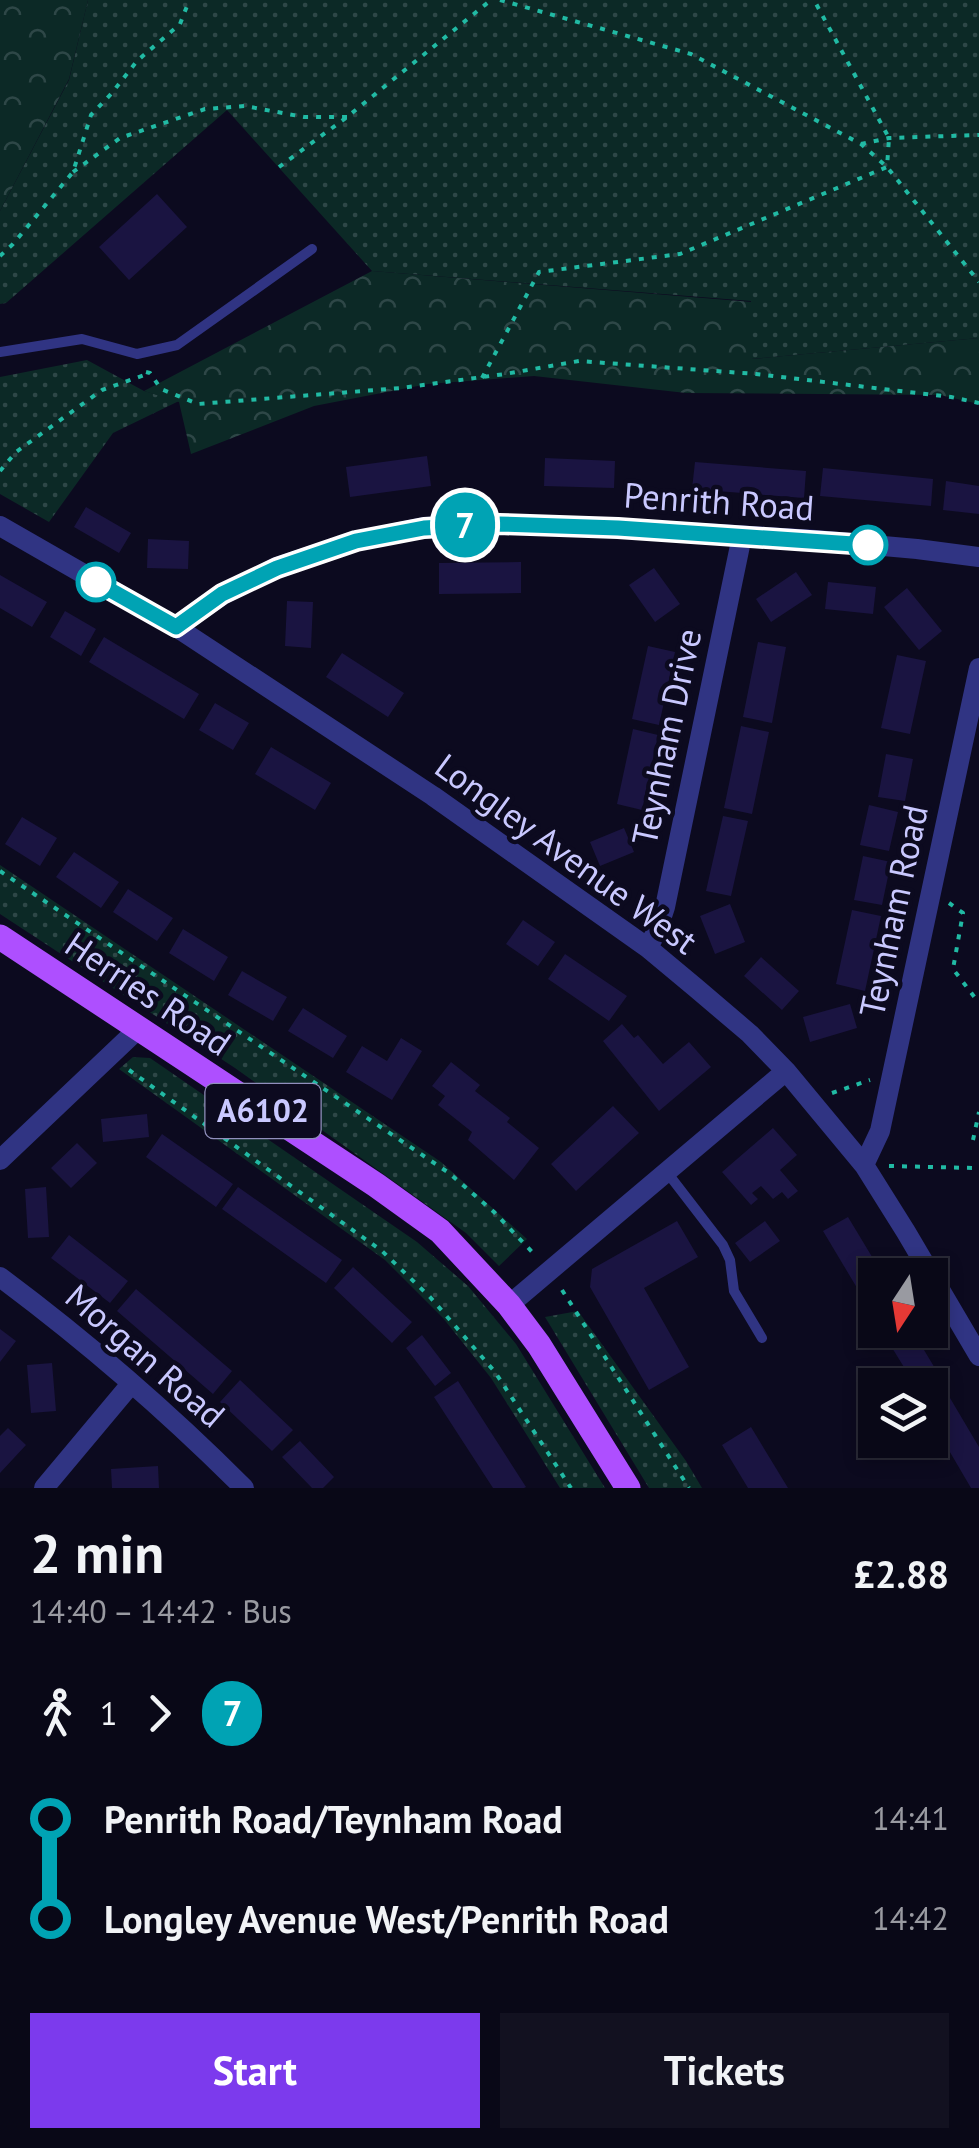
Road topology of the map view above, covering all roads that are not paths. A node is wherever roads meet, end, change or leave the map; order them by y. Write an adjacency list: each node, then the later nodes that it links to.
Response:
1 (312, 250): 2 (lane)
2 (0, 352)
3 (0, 526): 6 (street, Longley Avenue West)
4 (742, 536): 5 (street, Penrith Road); 6 (street, Penrith Road); 9 (street, Teynham Drive)
5 (979, 557)
6 (176, 627): 9 (street, Longley Avenue West)
7 (979, 668): 13 (street, Teynham Road)
8 (0, 937): 10 (main road, Herries Road / A6102)
9 (648, 948): 11 (street, Longley Avenue West)
10 (137, 1030): 12 (street); 16 (main road, Herries Road / A6102)
11 (786, 1071): 13 (street, Longley Avenue West); 14 (street)
12 (0, 1160)
13 (864, 1165): 18 (street, Longley Avenue West)
14 (666, 1170): 16 (street); 17 (lane)
15 (0, 1277): 19 (street, Morgan Road)
16 (508, 1305): 22 (main road, Herries Road / A6102)
17 (762, 1338)
18 (979, 1356)
19 (131, 1384): 20 (street); 21 (street, Morgan Road)
20 (44, 1488)
21 (244, 1488)
22 (628, 1488)

